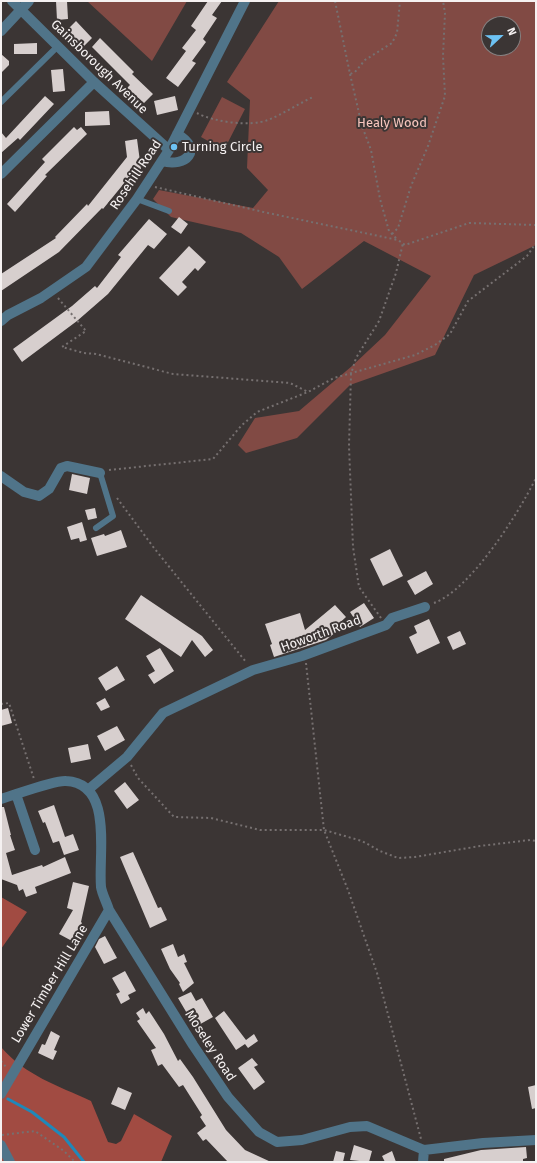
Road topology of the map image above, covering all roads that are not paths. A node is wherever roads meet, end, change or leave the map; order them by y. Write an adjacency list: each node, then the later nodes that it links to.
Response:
1 (12, 1): 4 (street, Gainsborough Avenue)
2 (30, 1): 4 (street)
3 (245, 1): 9 (street, Rosehill Road)
4 (21, 10): 5 (street); 6 (street, Gainsborough Avenue)
5 (1, 31)
6 (58, 46): 7 (street, Gainsborough Avenue); 8 (lane)
7 (94, 82): 10 (street, Gainsborough Avenue); 12 (street)
8 (1, 102)
9 (177, 134): 10 (street, Rosehill Road); 11 (street)
10 (169, 150): 11 (street, Rosehill Road)
11 (162, 161): 13 (street, Rosehill Road)
12 (1, 174)
13 (137, 199): 14 (lane); 15 (street, Rosehill Road)
14 (169, 211)
15 (1, 321)
16 (100, 472): 17 (street); 18 (lane)
17 (1, 476)
18 (96, 528)
19 (425, 607): 20 (street, Howorth Road)
20 (89, 789): 21 (street); 24 (street, Moseley Road)
21 (16, 794): 22 (street); 23 (street)
22 (1, 799)
23 (35, 850)
24 (109, 910): 25 (street, Lower Timber Hill Lane); 28 (street, Moseley Road)
25 (1, 1094)
26 (534, 1138): 28 (street, Moseley Road)
27 (1, 1145): 29 (street)
28 (424, 1150): 30 (street)
29 (10, 1162)
30 (423, 1162)

